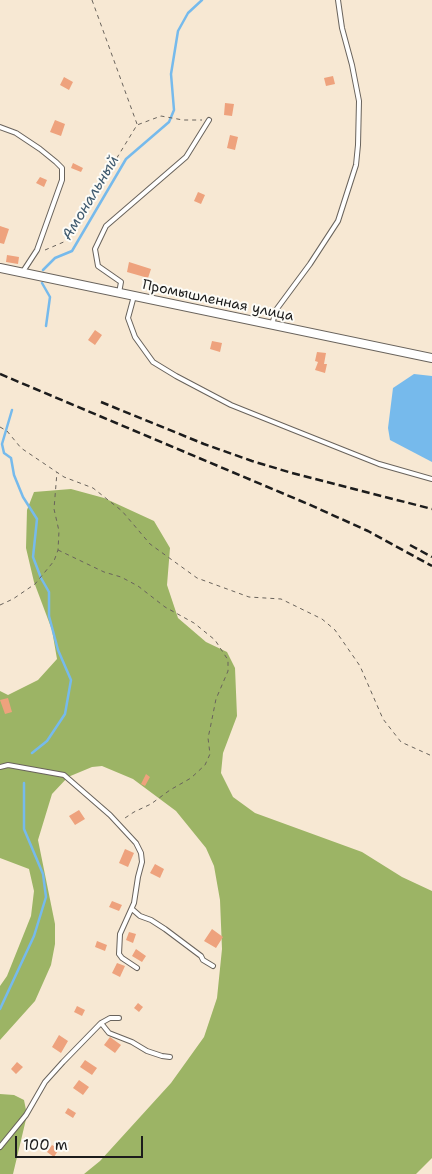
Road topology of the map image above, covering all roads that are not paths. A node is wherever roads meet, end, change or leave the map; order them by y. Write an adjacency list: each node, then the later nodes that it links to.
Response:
1 (338, 0): 8 (lane)
2 (209, 120): 6 (lane)
3 (0, 127): 5 (lane)
4 (0, 268): 5 (street, Промышленная улица)
5 (22, 273): 6 (street, Промышленная улица)
6 (119, 293): 7 (street, Промышленная улица)
7 (134, 296): 8 (street, Промышленная улица); 10 (lane)
8 (272, 325): 9 (street, Промышленная улица)
9 (432, 358)
10 (432, 479)
11 (0, 767): 12 (lane)
12 (132, 909): 13 (lane); 14 (lane)
13 (213, 966)
14 (137, 968)
15 (119, 1018): 16 (lane)
16 (101, 1023): 17 (lane); 18 (lane)
17 (170, 1057)
18 (0, 1147)

